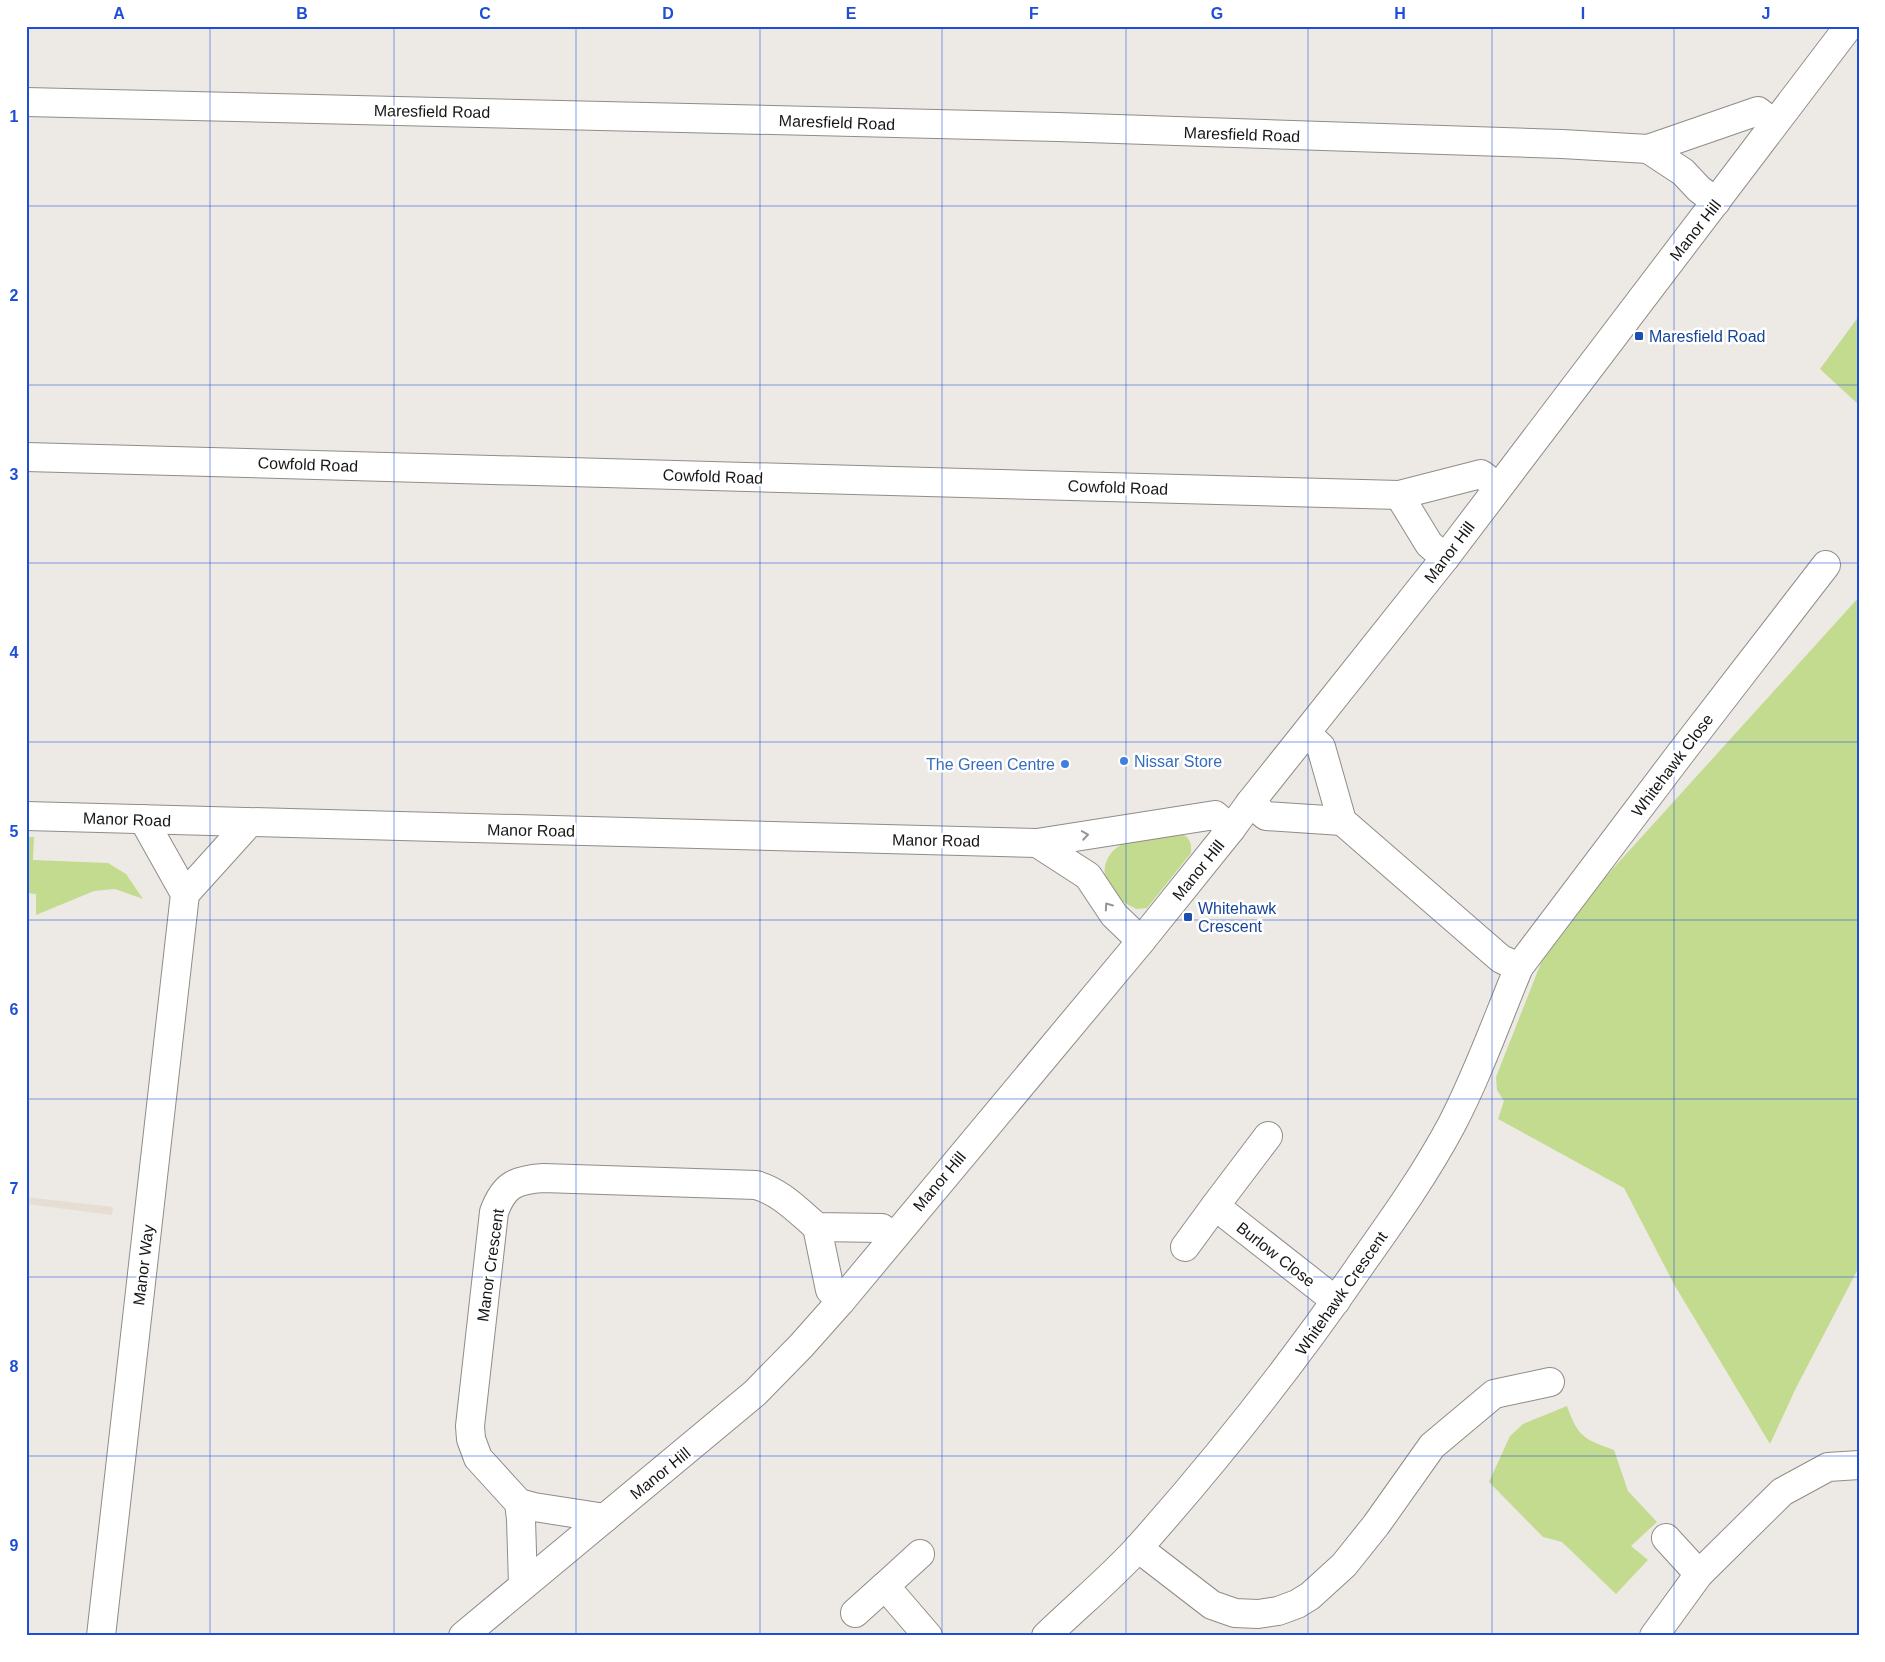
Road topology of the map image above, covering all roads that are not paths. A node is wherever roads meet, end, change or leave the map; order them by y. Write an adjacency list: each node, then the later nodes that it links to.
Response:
1 (1849, 26): 3 (street, Manor Hill)
2 (26, 102): 4 (street, Maresfield Road)
3 (1774, 124): 4 (street, Maresfield Road); 5 (street, Manor Hill)
4 (1648, 149): 5 (street, Maresfield Road)
5 (1716, 202): 7 (street, Manor Hill)
6 (26, 457): 8 (street, Cowfold Road)
7 (1498, 487): 8 (street, Cowfold Road); 9 (street, Manor Hill)
8 (1399, 495): 9 (street)
9 (1445, 558): 11 (street, Manor Hill)
10 (1826, 565): 21 (street, Whitehawk Close)
11 (1307, 734): 12 (street, Manor Hill); 15 (street)
12 (1250, 803): 15 (street); 17 (street, Manor Hill)
13 (26, 816): 14 (street, Manor Road)
14 (143, 819): 16 (street, Manor Road); 19 (street)
15 (1342, 821): 21 (street)
16 (249, 822): 18 (street, Manor Road); 19 (street)
17 (1231, 829): 18 (street, Manor Road, one-way to 17); 20 (street, Manor Hill)
18 (1037, 843): 20 (street, one-way to 18)
19 (185, 894): 39 (street, Manor Way)
20 (1141, 941): 25 (street, Manor Hill)
21 (1519, 967): 28 (street, Whitehawk Crescent)
22 (1268, 1136): 23 (street)
23 (1215, 1206): 26 (street); 28 (street, Burlow Close)
24 (817, 1227): 25 (street); 27 (street); 31 (street, Manor Crescent)
25 (893, 1237): 27 (street, Manor Hill)
26 (1185, 1247)
27 (841, 1301): 32 (street, Manor Hill)
28 (1336, 1301): 34 (street, Whitehawk Crescent)
29 (1550, 1382): 34 (street)
30 (1859, 1465): 36 (street)
31 (519, 1503): 32 (street); 37 (street)
32 (605, 1518): 37 (street, Manor Hill)
33 (1666, 1538): 36 (street)
34 (1138, 1548): 45 (street, Whitehawk Crescent)
35 (920, 1554): 38 (street)
36 (1699, 1574): 46 (street)
37 (523, 1585): 43 (street, Manor Hill)
38 (885, 1586): 40 (street); 44 (street)
39 (105, 1599): 41 (street, Manor Way); 42 (street)
40 (855, 1613)
41 (101, 1636)
42 (119, 1636)
43 (463, 1636)
44 (928, 1636)
45 (1046, 1636)
46 (1654, 1636)

